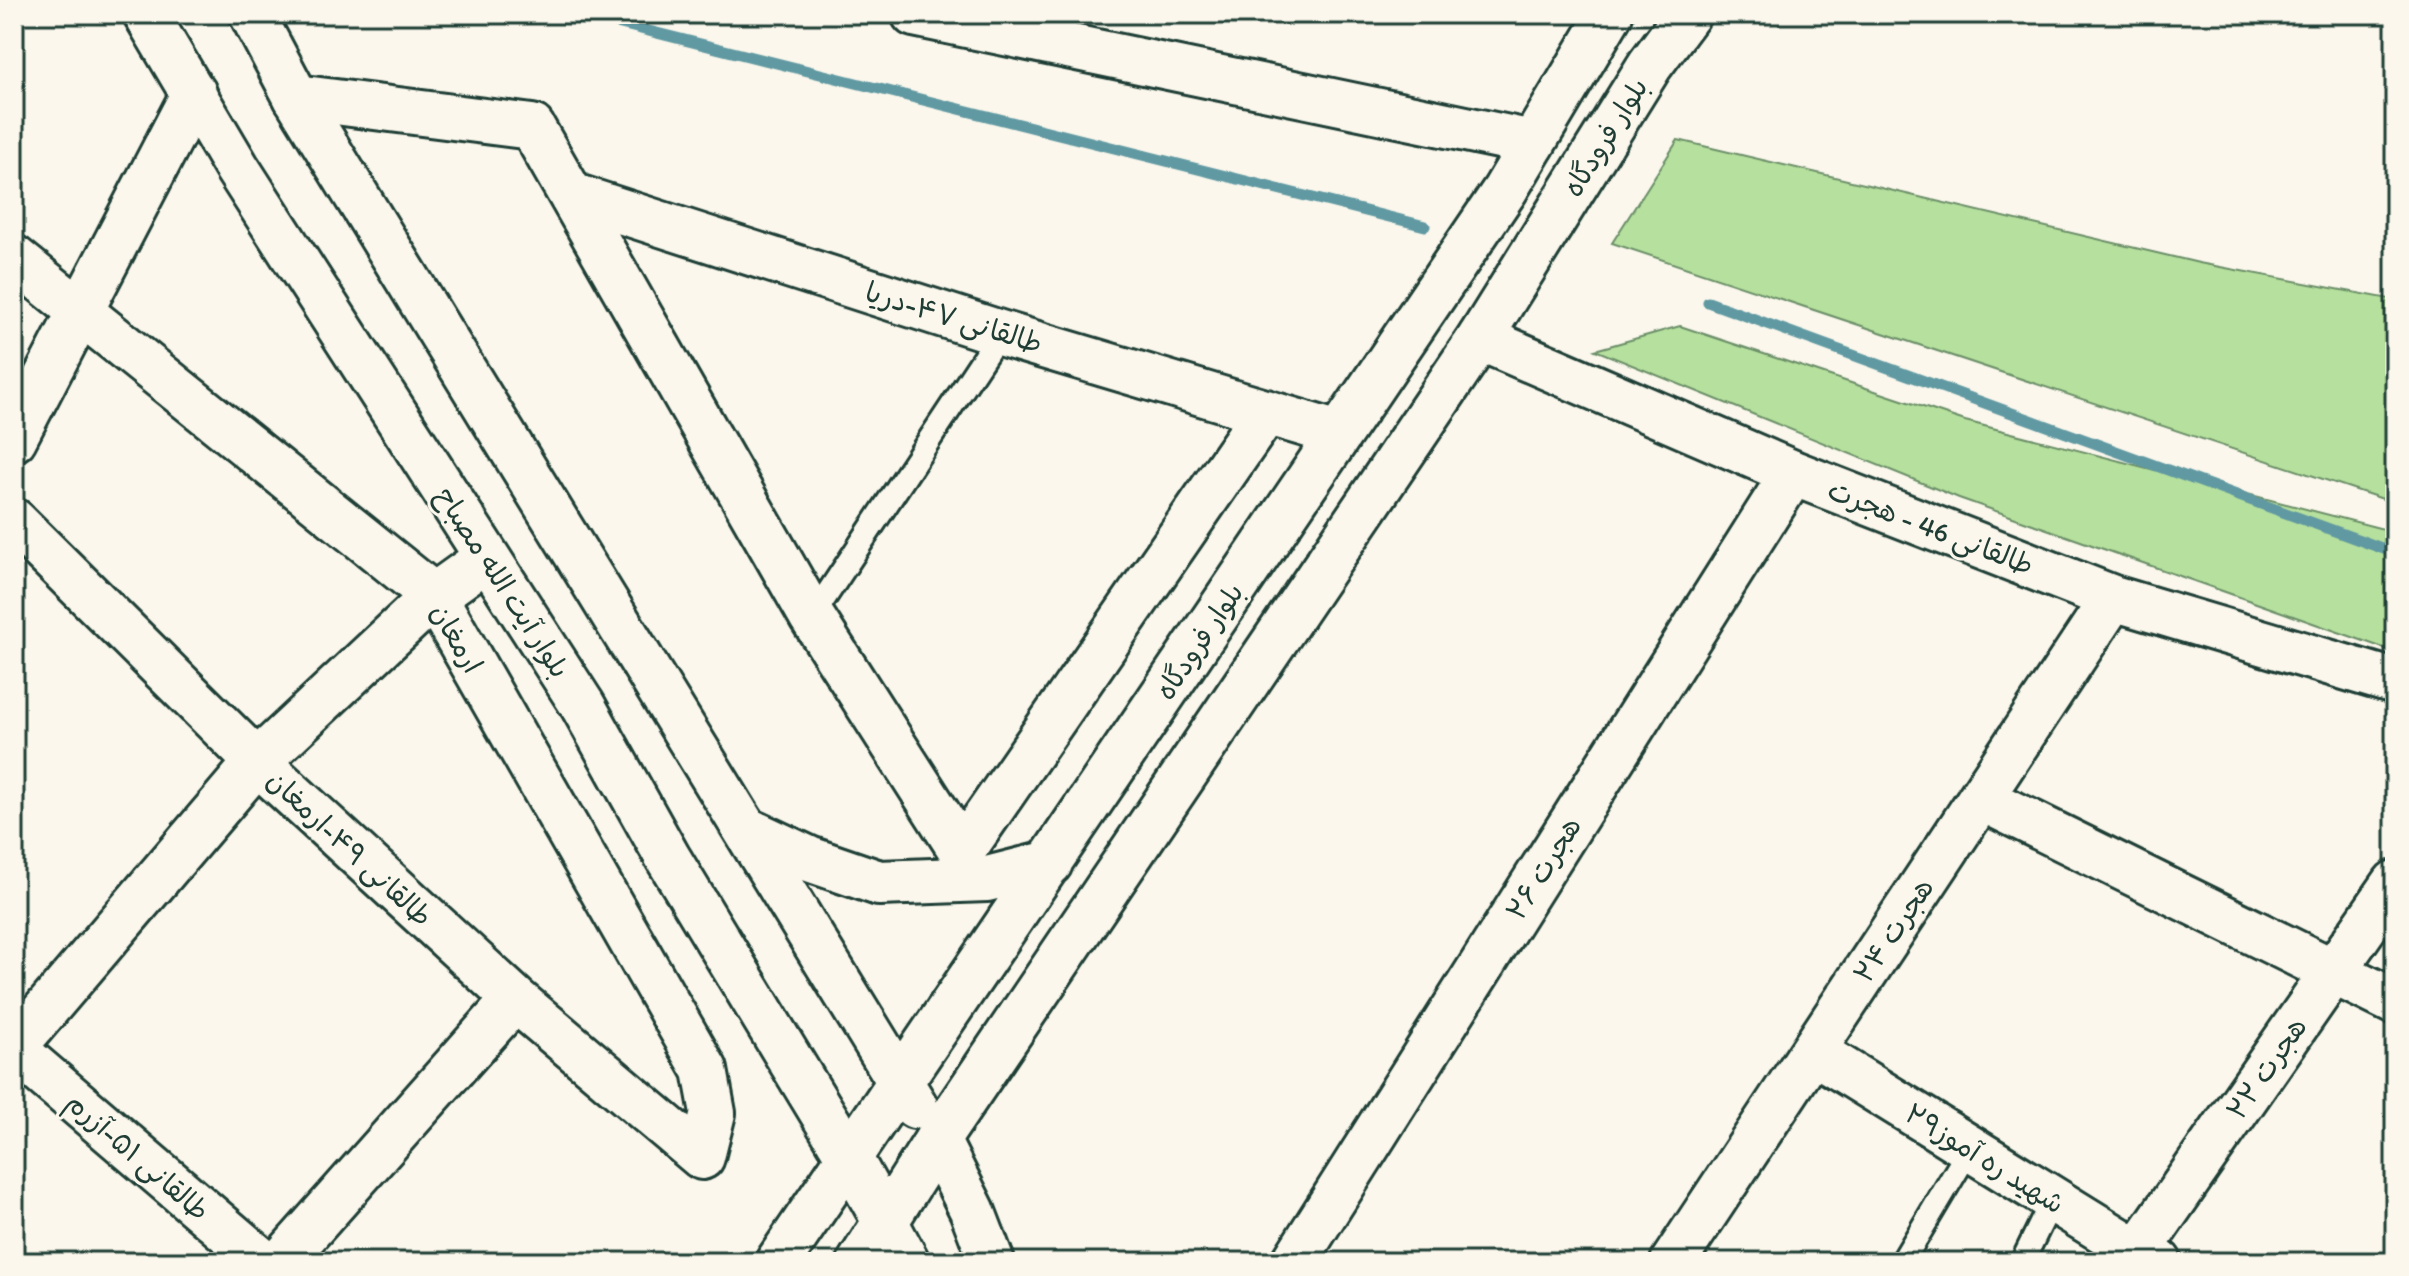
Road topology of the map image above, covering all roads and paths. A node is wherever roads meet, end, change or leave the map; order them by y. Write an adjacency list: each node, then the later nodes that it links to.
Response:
1 (252, 14): 7 (street)
2 (914, 14): 8 (street)
3 (1610, 14): 8 (street, بلوار فرودگاه)
4 (1688, 14): 12 (street, بلوار فرودگاه)
5 (143, 15): 6 (street, بلوار آیت الله مصباح)
6 (194, 93): 11 (street); 19 (street, بلوار آیت الله مصباح)
7 (296, 97): 9 (street); 26 (street)
8 (1533, 143): 15 (street, بلوار فرودگاه)
9 (571, 195): 13 (street, طالقانی ۴۷-دریا); 22 (street)
10 (14, 258): 11 (street, ارمغان)
11 (81, 313): 16 (street); 20 (street, ارمغان)
12 (1486, 328): 17 (street, طالقانی 46 - هجرت); 35 (street, بلوار فرودگاه)
13 (1000, 333): 14 (street, طالقانی ۴۷-دریا); 22 (lane)
14 (1266, 412): 15 (street, طالقانی ۴۷-دریا); 22 (street)
15 (1339, 434): 27 (street, بلوار فرودگاه)
16 (14, 439)
17 (1793, 473): 21 (street, طالقانی 46 - هجرت); 48 (street, هجرت ۲۶)
18 (14, 521): 24 (street, طالقانی ۴۹-ارمغان)
19 (487, 558): 20 (street); 38 (street, بلوار آیت الله مصباح)
20 (434, 596): 24 (street); 37 (street, ارمغان)
21 (2113, 598): 23 (street, طالقانی 46 - هجرت); 25 (street, هجرت ۲۴)
22 (812, 617)
23 (2395, 682)
24 (257, 762): 30 (street, طالقانی ۴۹-ارمغان); 32 (street)
25 (1981, 798): 29 (street); 33 (street, هجرت ۲۴)
26 (745, 829): 27 (street); 34 (street)
27 (1050, 863): 34 (street, بلوار فرودگاه)
28 (2395, 883): 29 (street, هجرت ۲۲)
29 (2333, 972): 31 (street); 41 (street, هجرت ۲۲)
30 (515, 999): 37 (street, طالقانی ۴۹-ارمغان); 43 (street)
31 (2395, 1002)
32 (14, 1048): 42 (street, طالقانی ۵۱-آزرم)
33 (1813, 1051): 36 (street, شهید ره آموز۲۹); 49 (street, هجرت ۲۴)
34 (901, 1083): 35 (street); 38 (street, بلوار فرودگاه)
35 (937, 1140): 40 (street, بلوار فرودگاه); 47 (street)
36 (1970, 1148): 39 (street, شهید ره آموز۲۹); 50 (lane)
37 (702, 1157)
38 (849, 1157): 40 (street, بلوار آیت الله مصباح); 44 (street, بلوار فرودگاه)
39 (2053, 1199): 41 (street, شهید ره آموز۲۹); 51 (lane)
40 (886, 1223): 45 (street, بلوار فرودگاه); 46 (street)
41 (2148, 1257)
42 (263, 1262)
43 (281, 1262)
44 (778, 1262)
45 (860, 1262)
46 (907, 1262)
47 (992, 1262)
48 (1294, 1262)
49 (1673, 1262)
50 (1902, 1262)
51 (2022, 1262)

